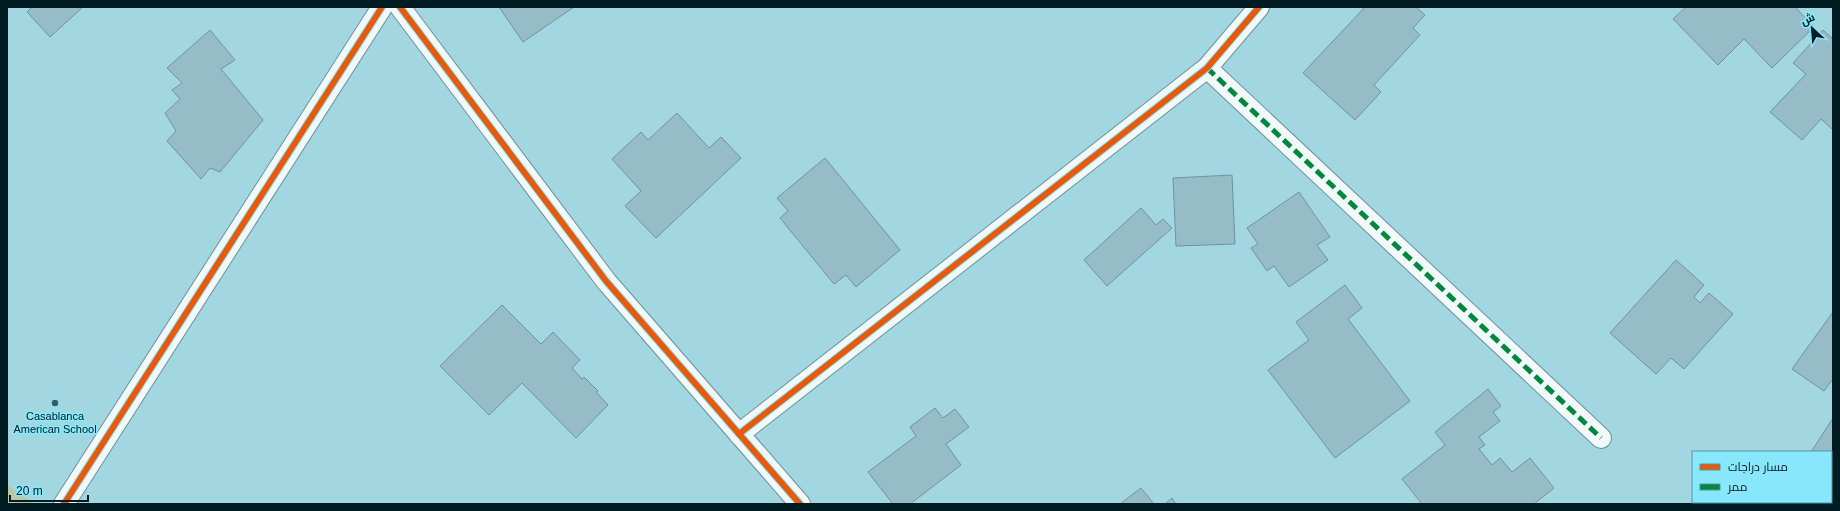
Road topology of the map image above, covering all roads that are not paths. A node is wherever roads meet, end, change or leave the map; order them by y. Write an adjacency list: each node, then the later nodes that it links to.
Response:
1 (382, 7): 7 (street)
2 (400, 7): 5 (street)
3 (1259, 7): 4 (street)
4 (1206, 68): 5 (street); 6 (street)
5 (739, 434): 8 (street)
6 (1601, 438)
7 (64, 504)
8 (800, 504)

